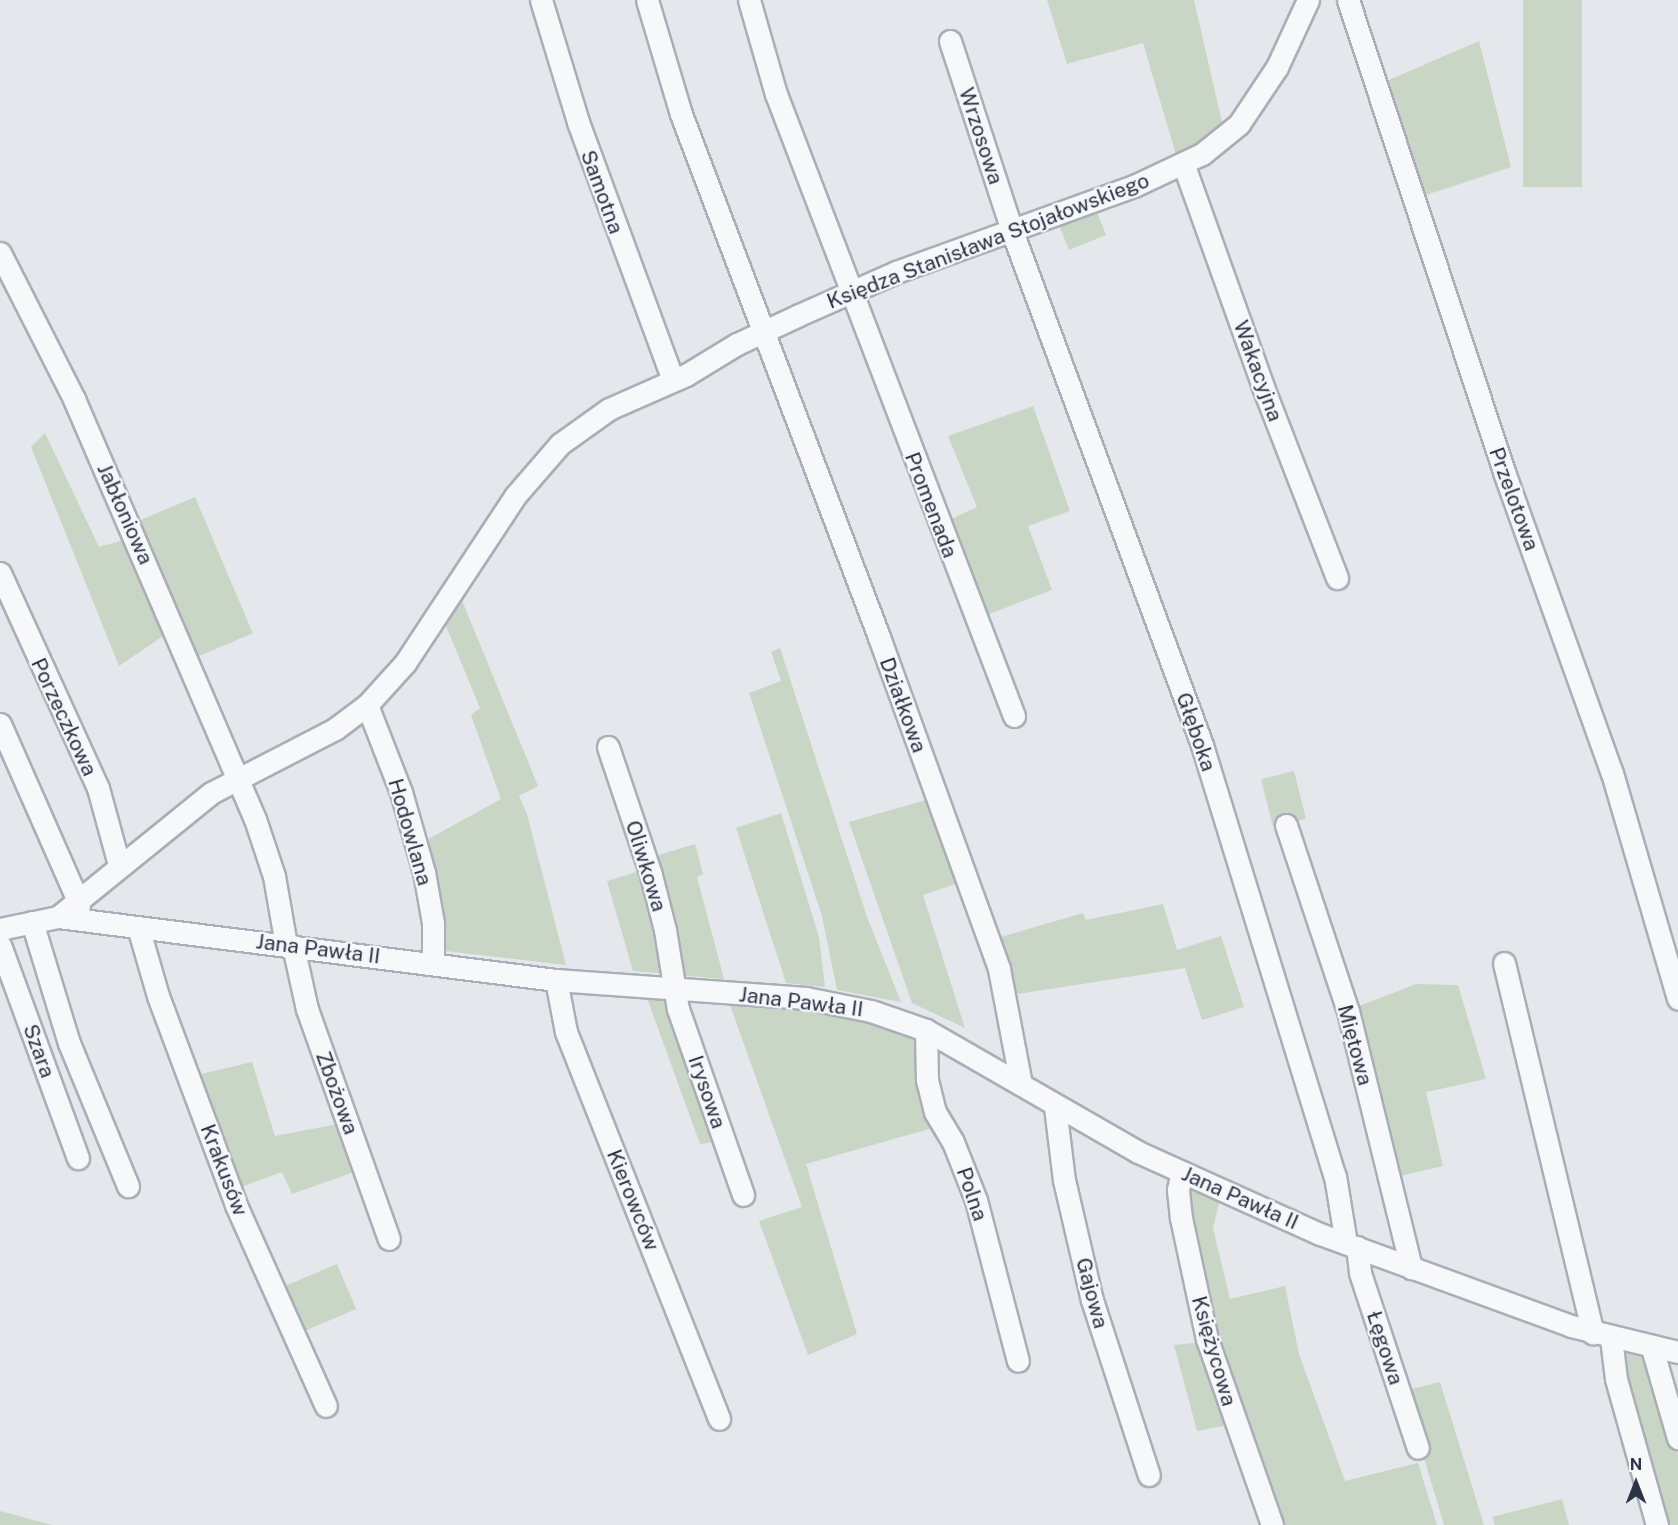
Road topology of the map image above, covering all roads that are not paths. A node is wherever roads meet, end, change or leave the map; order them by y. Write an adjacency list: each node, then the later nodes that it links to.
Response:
1 (541, 0): 12 (street, Samotna)
2 (647, 0): 11 (street, Działkowa)
3 (749, 0): 10 (street, Promenada)
4 (1308, 0): 7 (street, Księdza Stanisława Stojałowskiego)
5 (1348, 0): 32 (street, Przelotowa)
6 (950, 40): 8 (street, Wrzosowa)
7 (1183, 163): 8 (street, Księdza Stanisława Stojałowskiego); 14 (street, Wakacyjna)
8 (1012, 231): 10 (street, Księdza Stanisława Stojałowskiego); 41 (street, Głęboka)
9 (0, 253): 19 (street, Jabłoniowa)
10 (850, 292): 11 (street, Księdza Stanisława Stojałowskiego); 16 (street, Promenada)
11 (761, 333): 12 (street, Księdza Stanisława Stojałowskiego); 34 (street, Działkowa)
12 (673, 380): 15 (street, Księdza Stanisława Stojałowskiego)
13 (0, 573): 21 (street, Porzeczkowa)
14 (1337, 578)
15 (367, 705): 19 (street, Księdza Stanisława Stojałowskiego); 29 (street, Hodowlana)
16 (1014, 716)
17 (0, 724): 22 (street)
18 (608, 747): 31 (street, Oliwkowa)
19 (237, 780): 21 (street, Księdza Stanisława Stojałowskiego); 27 (street, Jabłoniowa)
20 (1286, 825): 42 (street, Miętowa)
21 (119, 865): 22 (street, Księdza Stanisława Stojałowskiego)
22 (72, 913): 23 (street, Jana Pawła II); 24 (street, Jana Pawła II)
23 (32, 922): 25 (street, Jana Pawła II); 38 (street)
24 (138, 927): 27 (street, Jana Pawła II); 47 (street, Krakusów)
25 (0, 929)
26 (0, 945): 36 (street, Szara)
27 (289, 945): 29 (street, Jana Pawła II); 40 (street, Zbożowa)
28 (1504, 963): 43 (street)
29 (433, 964): 30 (street, Jana Pawła II)
30 (556, 980): 31 (street, Jana Pawła II); 48 (street, Kierowców)
31 (674, 988): 33 (street, Jana Pawła II); 39 (street, Irysowa)
32 (1678, 999)
33 (926, 1030): 34 (street, Jana Pawła II); 46 (street, Polna)
34 (1021, 1084): 35 (street, Jana Pawła II)
35 (1055, 1107): 37 (street, Jana Pawła II); 51 (street, Gajowa)
36 (78, 1158)
37 (1182, 1172): 41 (street, Jana Pawła II); 52 (street, Księżycowa)
38 (128, 1186)
39 (743, 1195)
40 (389, 1239)
41 (1351, 1245): 42 (street, Jana Pawła II); 50 (street, Łęgowa)
42 (1411, 1268): 43 (street, Jana Pawła II)
43 (1602, 1336): 44 (street, Jana Pawła II); 53 (street)
44 (1653, 1348): 45 (street, Jana Pawła II); 49 (street)
45 (1678, 1352)
46 (1018, 1361)
47 (326, 1407)
48 (719, 1419)
49 (1678, 1438)
50 (1418, 1448)
51 (1149, 1475)
52 (1272, 1525)
53 (1657, 1525)

